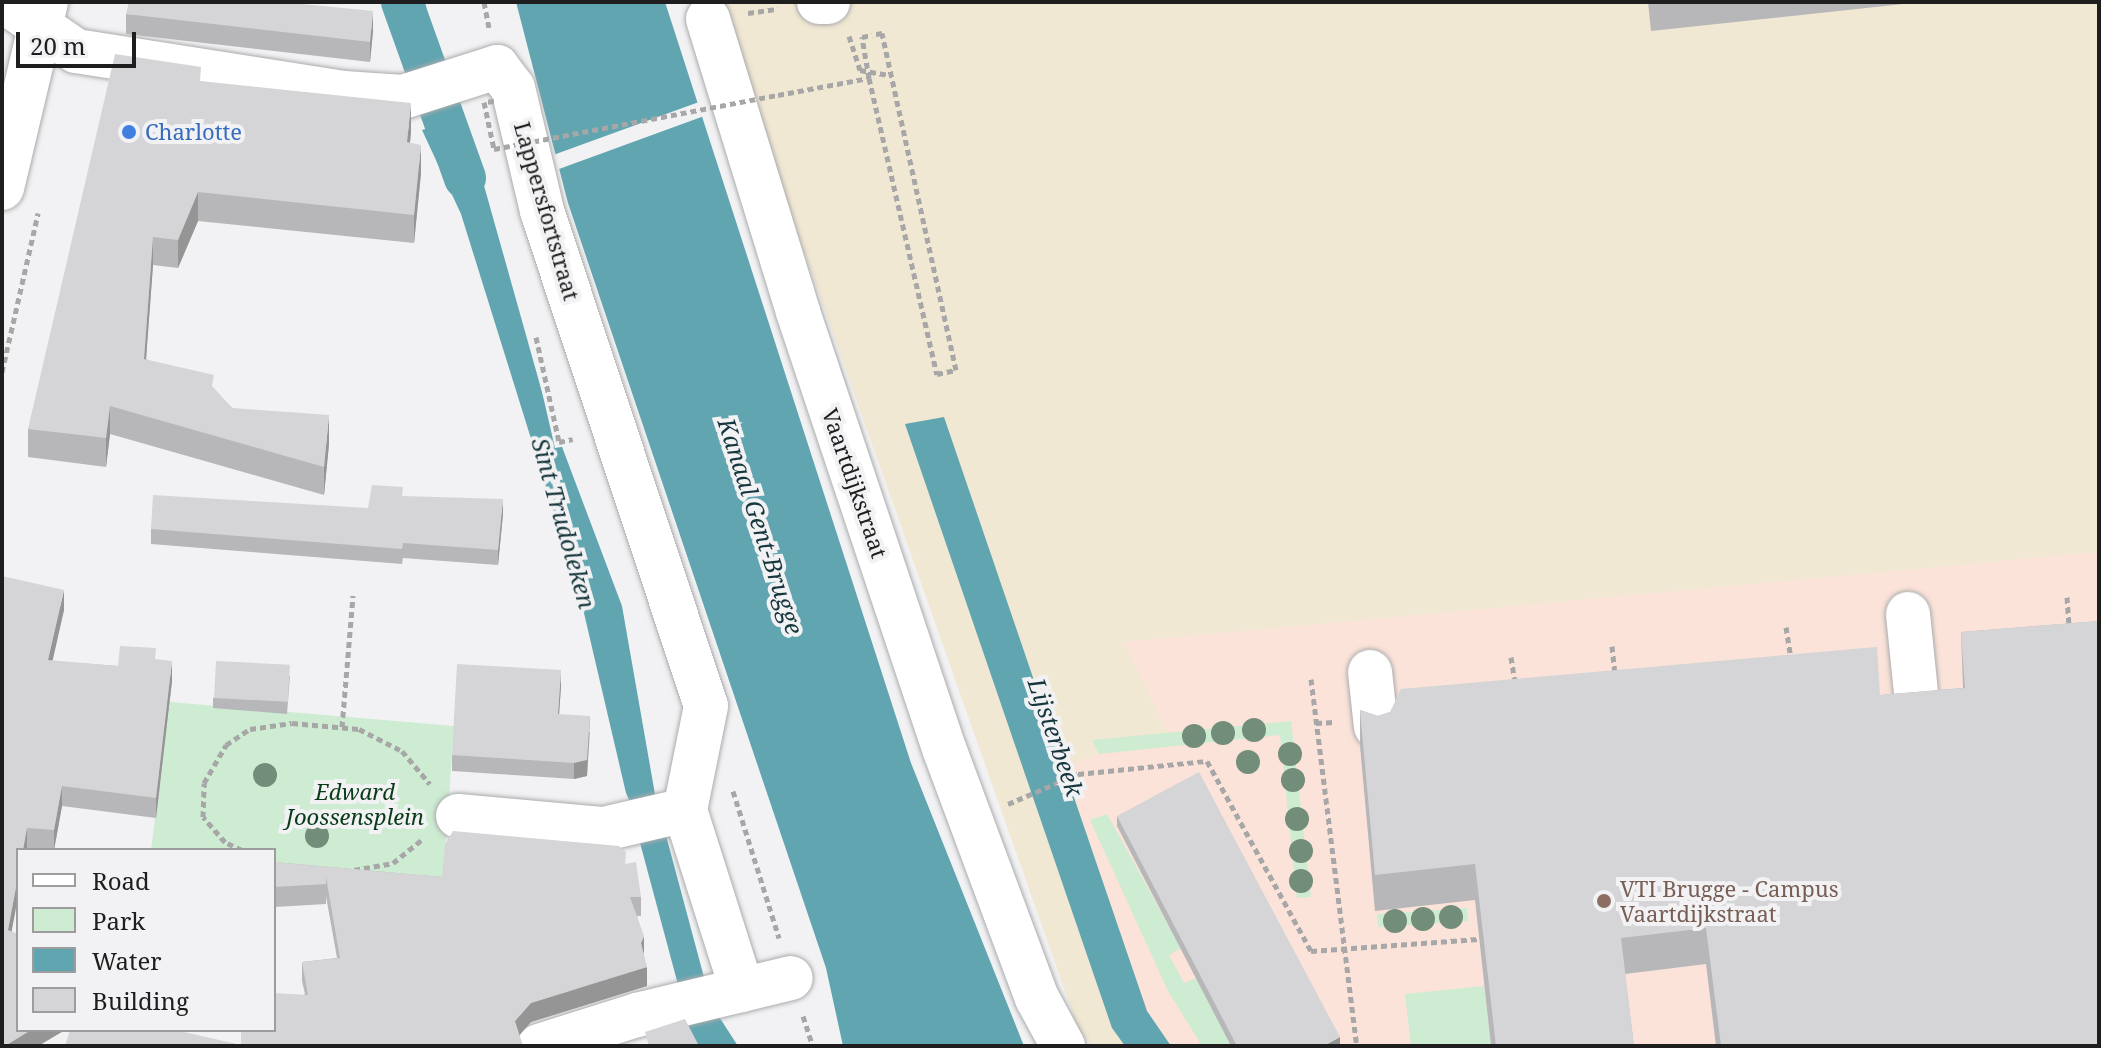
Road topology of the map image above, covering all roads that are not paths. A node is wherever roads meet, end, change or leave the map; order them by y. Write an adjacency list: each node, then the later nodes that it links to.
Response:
1 (5, 2): 2 (street, Lappersfortstraat)
2 (43, 14): 4 (street); 10 (street, Lappersfortstraat)
3 (708, 19): 14 (street, Vaartdijkstraat)
4 (2, 188)
5 (1908, 614): 7 (street)
6 (1370, 672): 8 (street)
7 (1917, 703)
8 (1376, 723)
9 (442, 812): 10 (street)
10 (659, 816): 12 (street)
11 (791, 978): 12 (street)
12 (713, 997): 13 (street)
13 (539, 1046)
14 (1063, 1046)

